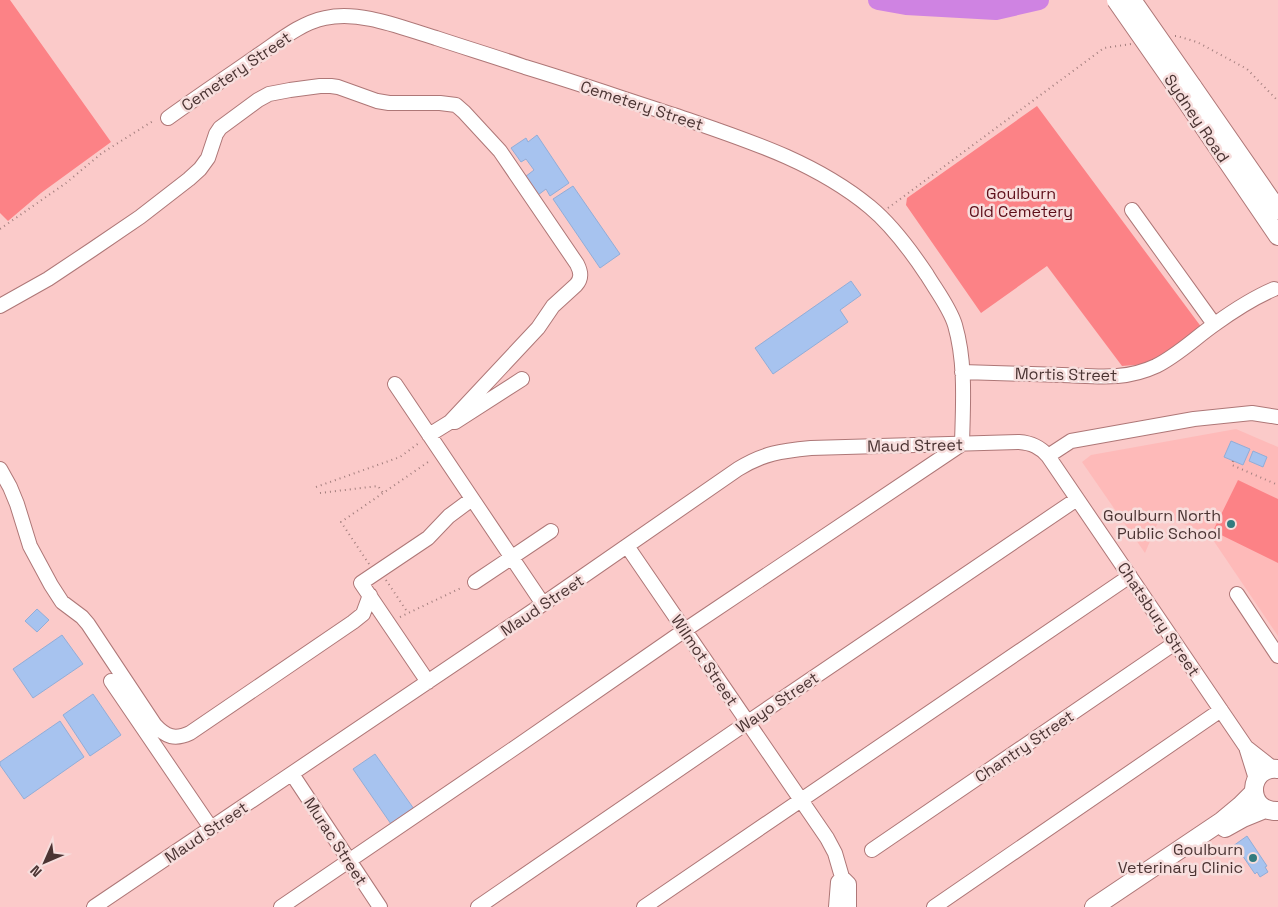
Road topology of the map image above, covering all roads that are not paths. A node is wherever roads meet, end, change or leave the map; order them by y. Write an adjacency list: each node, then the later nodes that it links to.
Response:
1 (1116, 0): 3 (main road, Sydney Road, bridge)
2 (1132, 0): 3 (main road, Sydney Road, bridge)
3 (1185, 87): 6 (main road, Sydney Road); 7 (main road, Sydney Road)
4 (168, 118): 11 (street, Cemetery Street)
5 (1132, 210): 10 (street)
6 (1278, 210)
7 (1278, 236)
8 (1274, 289): 10 (street, Mortis Street)
9 (0, 306): 15 (street)
10 (1214, 324): 11 (street, Mortis Street)
11 (962, 372): 17 (street, Cemetery Street)
12 (522, 379): 15 (street)
13 (395, 384): 16 (street)
14 (1278, 417): 19 (street)
15 (450, 422): 16 (street)
16 (425, 438): 21 (street)
17 (962, 444): 18 (street, Maud Street); 24 (street, Maud Street); 31 (street)
18 (1035, 445): 19 (street, Chatsbury Street)
19 (1048, 456): 22 (street, Chatsbury Street)
20 (0, 469): 29 (street)
21 (472, 499): 25 (street); 29 (street)
22 (1077, 499): 26 (street, Chatsbury Street); 37 (street, Wayo Street)
23 (551, 531): 25 (street)
24 (627, 546): 30 (street, Maud Street); 31 (street, Wilmot Street)
25 (512, 557): 27 (street); 30 (street)
26 (1130, 576): 32 (street, Chatsbury Street); 42 (street)
27 (475, 582)
28 (1237, 594): 33 (street)
29 (370, 596): 35 (street)
30 (543, 604): 35 (street, Maud Street)
31 (685, 630): 37 (street, Wilmot Street); 46 (street)
32 (1175, 643): 36 (street, Chatsbury Street); 45 (street, Chantry Street)
33 (1278, 656)
34 (112, 681): 44 (street)
35 (428, 682): 40 (street, Maud Street)
36 (1221, 710): 38 (street, Chatsbury Street); 55 (street)
37 (748, 722): 42 (street, Wilmot Street); 51 (street, Wayo Street)
38 (1246, 747): 39 (street, Chatsbury Street); 41 (street, Chatsbury Street)
39 (1276, 769): 41 (main road)
40 (292, 774): 44 (street, Maud Street); 46 (street, Murac Street)
41 (1255, 786): 43 (main road); 56 (main road)
42 (801, 799): 47 (street, Wilmot Street); 52 (street)
43 (1272, 810): 57 (main road)
44 (212, 828): 48 (street, Maud Street)
45 (872, 850)
46 (349, 861): 49 (street); 50 (street, Murac Street)
47 (842, 877): 53 (street, Wilmot Street); 54 (street, Wilmot Street)
48 (94, 907)
49 (281, 907)
50 (380, 907)
51 (478, 907)
52 (644, 907)
53 (836, 907)
54 (849, 907)
55 (934, 907)
56 (1094, 907)
57 (1109, 907)

